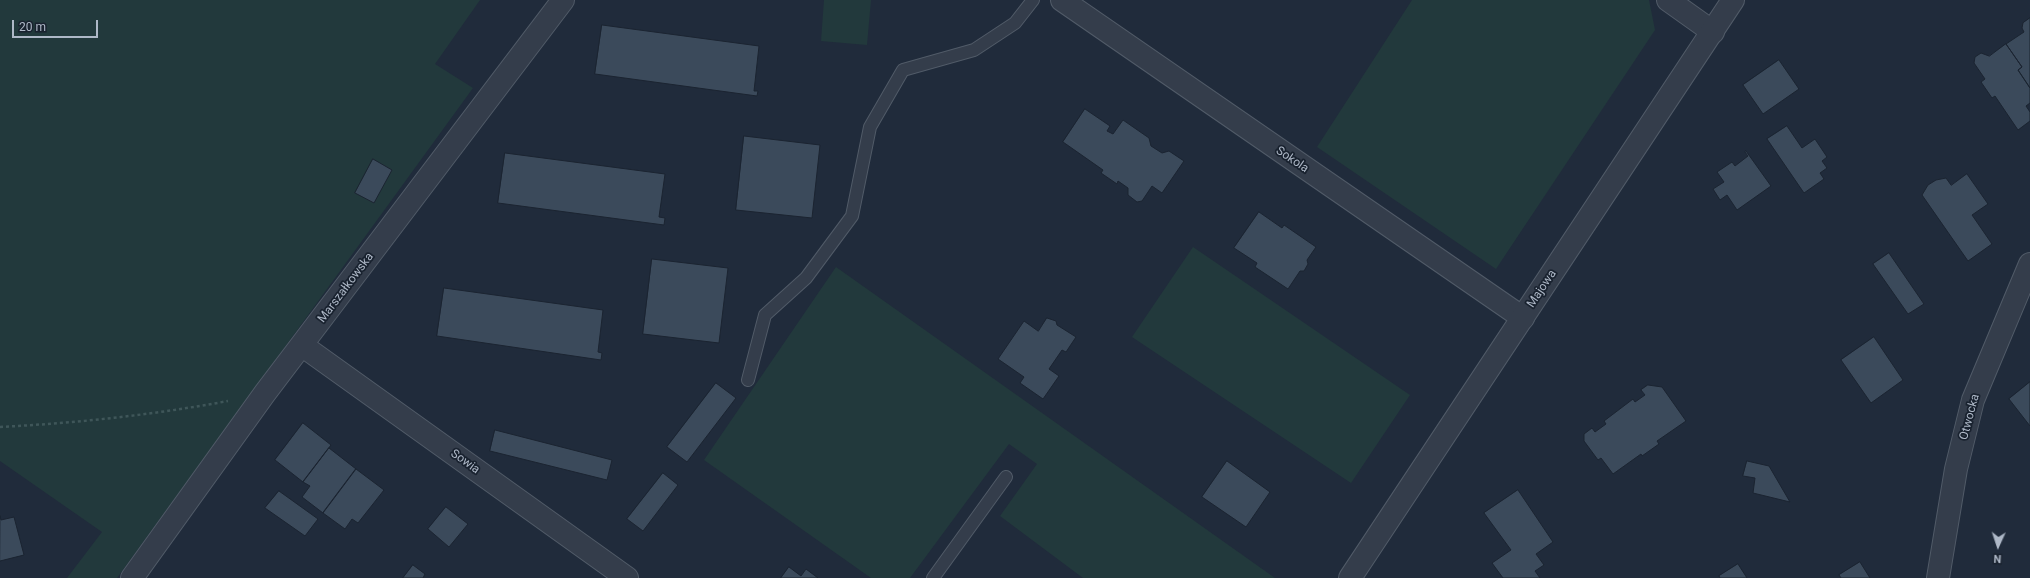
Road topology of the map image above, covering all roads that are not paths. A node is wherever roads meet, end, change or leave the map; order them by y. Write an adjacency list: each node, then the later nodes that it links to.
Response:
1 (563, 0): 9 (street, Marszałkowska)
2 (1033, 0): 10 (lane)
3 (1062, 0): 8 (street, Sokola)
4 (1668, 0): 6 (street)
5 (1733, 0): 6 (street, Majowa)
6 (1713, 32): 8 (street, Majowa)
7 (2030, 264): 16 (street, Otwocka)
8 (1523, 318): 15 (street, Majowa)
9 (303, 346): 12 (street, Marszałkowska); 13 (street, Sowia)
10 (748, 380)
11 (1006, 477): 14 (lane)
12 (132, 578)
13 (627, 578)
14 (933, 578)
15 (1350, 578)
16 (1938, 578)

